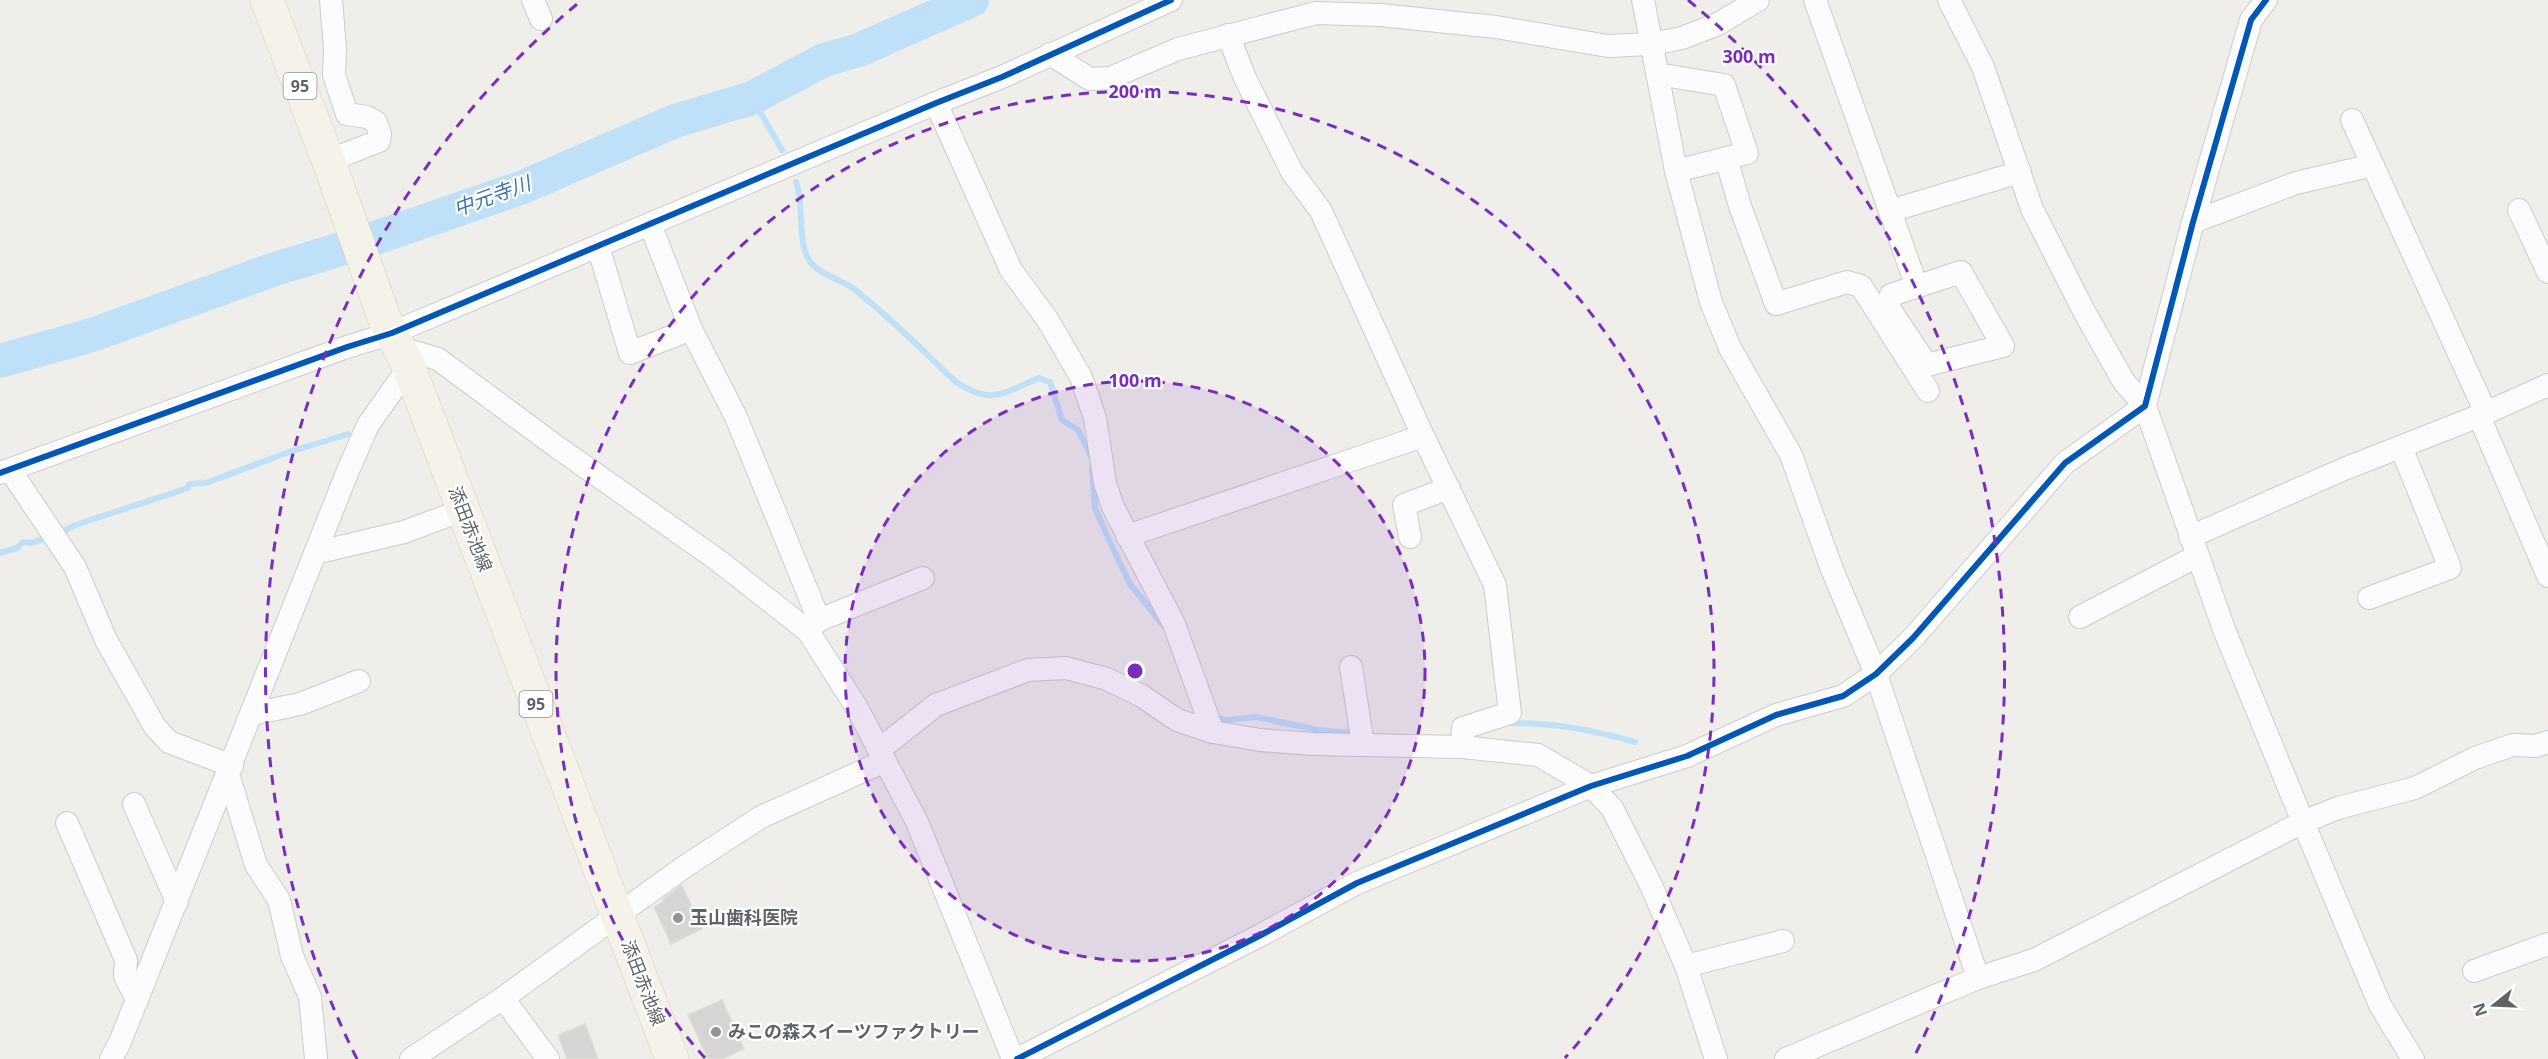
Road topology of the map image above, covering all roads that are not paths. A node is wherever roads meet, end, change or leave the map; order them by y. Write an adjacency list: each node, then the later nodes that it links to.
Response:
1 (267, 0): 17 (main road, 添田赤池線 / 95)
2 (331, 0): 17 (street)
3 (1172, 0): 11 (street)
4 (1643, 0): 10 (street)
5 (1758, 0): 10 (street)
6 (1815, 0): 21 (street)
7 (1949, 0): 19 (street)
8 (2266, 0): 22 (street)
9 (1228, 35): 10 (street); 11 (street); 33 (street)
10 (1651, 44): 12 (street)
11 (1050, 54): 13 (street)
12 (1657, 74): 15 (street); 18 (street)
13 (936, 103): 23 (street); 38 (street)
14 (2352, 120): 16 (street)
15 (1726, 158): 18 (street); 30 (street)
16 (2373, 165): 22 (street); 32 (street)
17 (331, 167): 28 (main road, 添田赤池線 / 95)
18 (1676, 171): 48 (street)
19 (2020, 172): 21 (street); 31 (street)
20 (2519, 210): 25 (street)
21 (1890, 211): 26 (street)
22 (2193, 222): 31 (street)
23 (650, 224): 24 (street); 27 (street)
24 (598, 246): 27 (street); 28 (street)
25 (2548, 272)
26 (1917, 287): 26 (street)
27 (690, 329): 46 (street)
28 (397, 342): 35 (street); 37 (main road, 添田赤池線 / 95); 41 (street); 46 (street)
29 (2548, 385): 32 (street)
30 (1928, 391)
31 (2145, 406): 40 (street); 48 (street)
32 (2482, 415): 34 (street); 42 (street)
33 (1423, 436): 36 (street); 38 (street)
34 (2401, 447): 40 (street); 44 (street)
35 (5, 471): 56 (street)
36 (1449, 488): 39 (street); 54 (street)
37 (463, 510): 41 (street); 62 (main road, 添田赤池線 / 95)
38 (1127, 536): 51 (street)
39 (1410, 537)
40 (2194, 546): 45 (street); 59 (street)
41 (315, 553): 50 (street)
42 (2548, 576)
43 (922, 578): 46 (street)
44 (2369, 598)
45 (2080, 617)
46 (814, 626): 55 (street)
47 (1351, 667): 53 (street)
48 (1876, 674): 57 (street); 67 (street)
49 (359, 681): 50 (street)
50 (252, 714): 56 (street)
51 (1213, 732): 53 (street); 55 (street)
52 (2548, 742): 59 (street)
53 (1363, 745): 54 (street)
54 (1462, 747): 57 (street)
55 (883, 755): 62 (street); 75 (street)
56 (230, 770): 61 (street); 70 (street)
57 (1591, 786): 65 (street); 75 (street)
58 (134, 804): 61 (street)
59 (2303, 822): 67 (street); 78 (street)
60 (67, 823): 69 (street)
61 (177, 902): 69 (street)
62 (616, 915): 68 (street); 74 (main road, 添田赤池線 / 95)
63 (1783, 941): 65 (street)
64 (2548, 944): 66 (street)
65 (1686, 966): 76 (street)
66 (2474, 971)
67 (1978, 978): 77 (street)
68 (503, 998): 72 (street); 73 (street)
69 (137, 1000): 71 (street)
70 (311, 1058)
71 (111, 1059)
72 (411, 1059)
73 (548, 1059)
74 (672, 1059)
75 (1015, 1059)
76 (1716, 1059)
77 (1786, 1059)
78 (2413, 1059)

